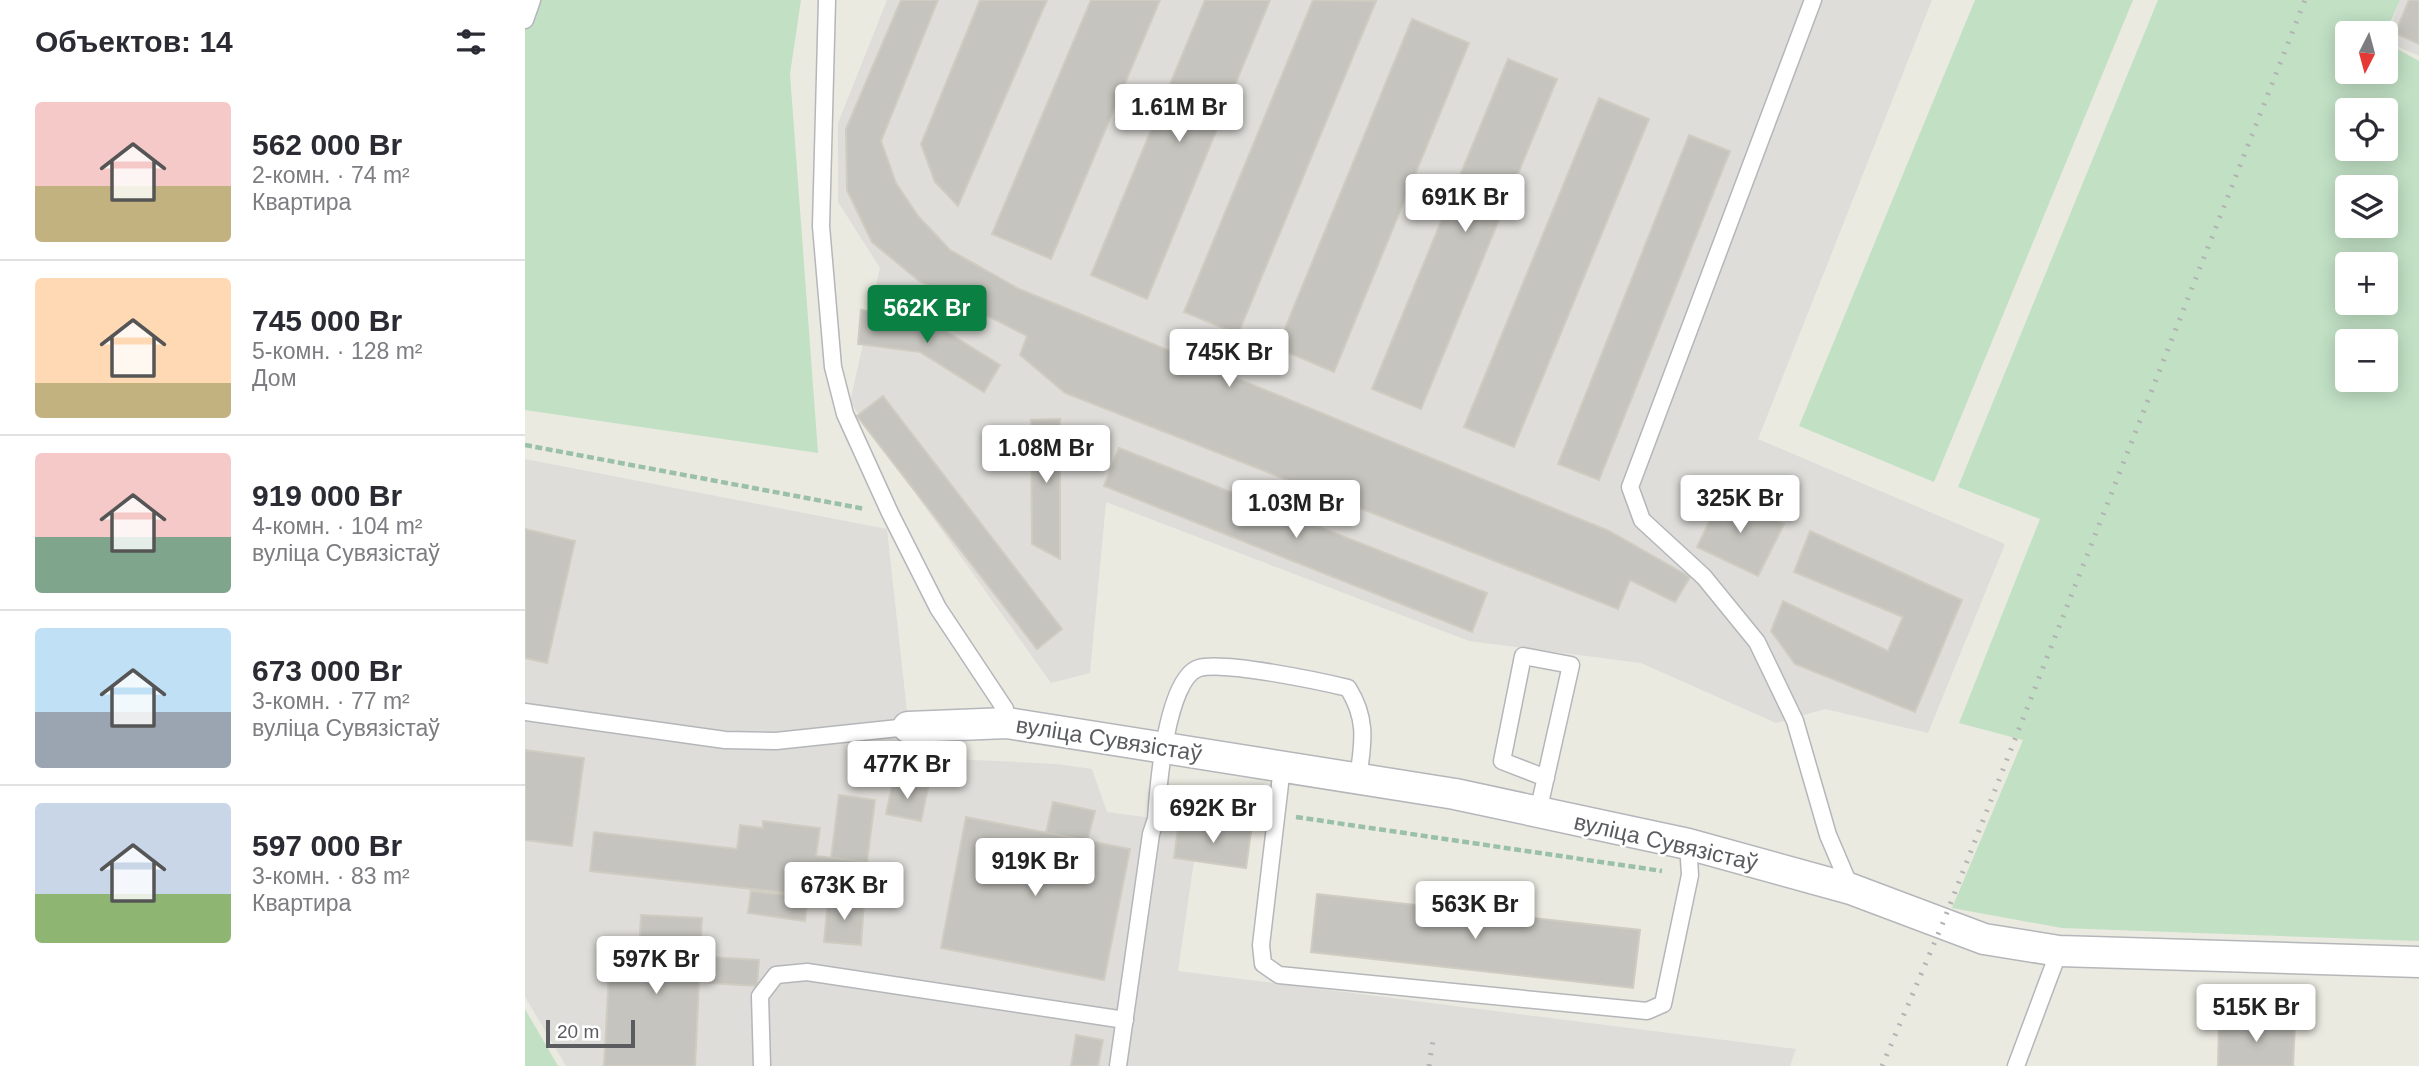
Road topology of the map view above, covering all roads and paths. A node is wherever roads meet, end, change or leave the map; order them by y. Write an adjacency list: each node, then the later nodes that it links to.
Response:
1 (532, 0): 4 (lane)
2 (827, 0): 6 (lane)
3 (1812, 0): 19 (lane)
4 (525, 20)
5 (525, 445): 6 (path)
6 (890, 513): 8 (lane)
7 (525, 712): 9 (lane)
8 (1007, 723): 9 (street, вуліца Сувязістаў); 10 (street, вуліца Сувязістаў)
9 (908, 727)
10 (1165, 747): 11 (street, вуліца Сувязістаў); 13 (lane); 14 (lane)
11 (1282, 767): 13 (street, вуліца Сувязістаў); 16 (lane)
12 (1546, 778): 12 (lane); 15 (lane)
13 (1358, 779): 15 (street, вуліца Сувязістаў)
14 (1157, 794): 16 (path); 22 (lane)
15 (1538, 812): 17 (street, вуліца Сувязістаў)
16 (1276, 814): 18 (path); 18 (lane)
17 (1688, 844): 18 (lane); 19 (street, вуліца Сувязістаў)
18 (1690, 875)
19 (1851, 889): 20 (street, вуліца Сувязістаў)
20 (2059, 951): 21 (street, вуліца Сувязістаў); 25 (lane)
21 (2419, 962)
22 (1125, 1020): 23 (lane); 24 (lane)
23 (762, 1066)
24 (1118, 1066)
25 (2016, 1066)

